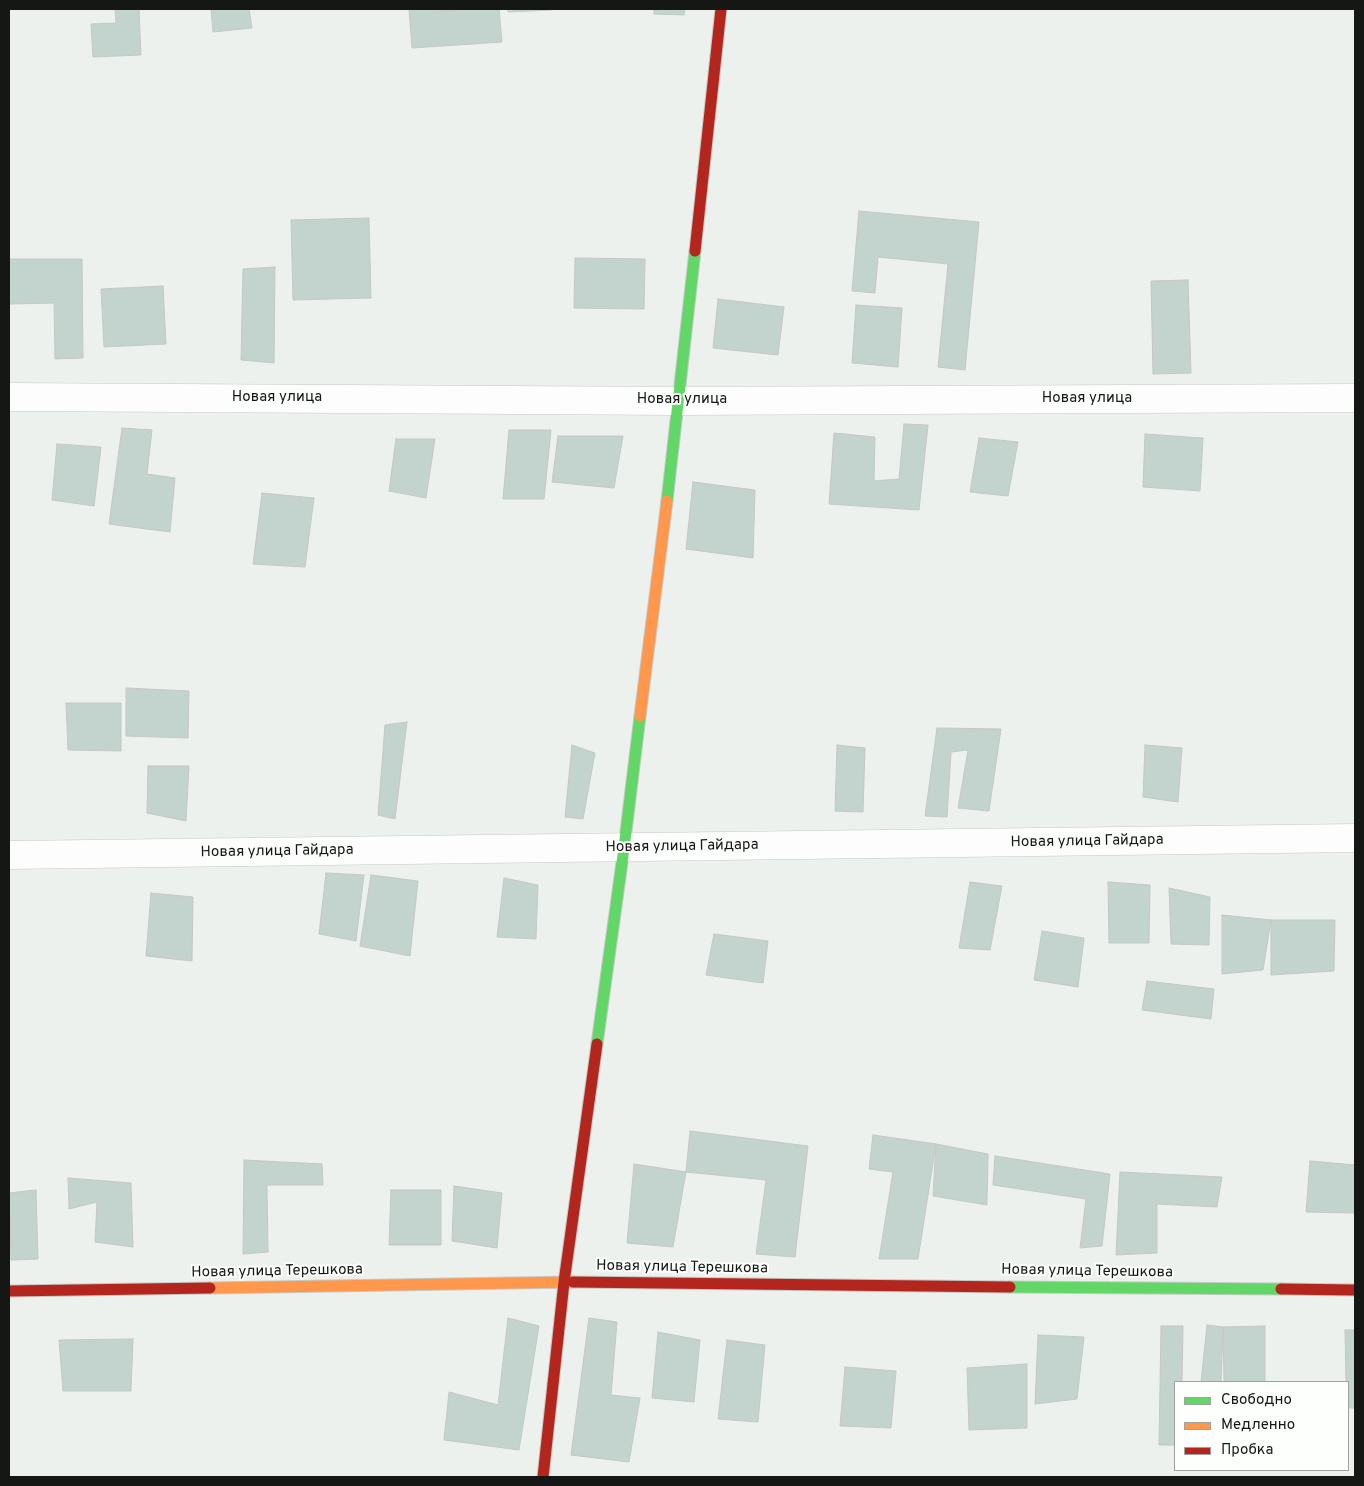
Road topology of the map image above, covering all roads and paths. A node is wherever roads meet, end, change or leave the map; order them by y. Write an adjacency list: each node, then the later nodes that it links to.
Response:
1 (722, 9): 4 (street)
2 (9, 397): 4 (street, Новая улица)
3 (1355, 398): 4 (street, Новая улица)
4 (679, 400): 6 (street)
5 (1355, 838): 6 (street, Новая улица Гайдара)
6 (624, 848): 7 (street, Новая улица Гайдара); 8 (street)
7 (9, 855)
8 (564, 1282): 9 (street, Новая улица Терешкова); 10 (street, Новая улица Терешкова); 11 (street)
9 (1355, 1290)
10 (9, 1291)
11 (543, 1477)

